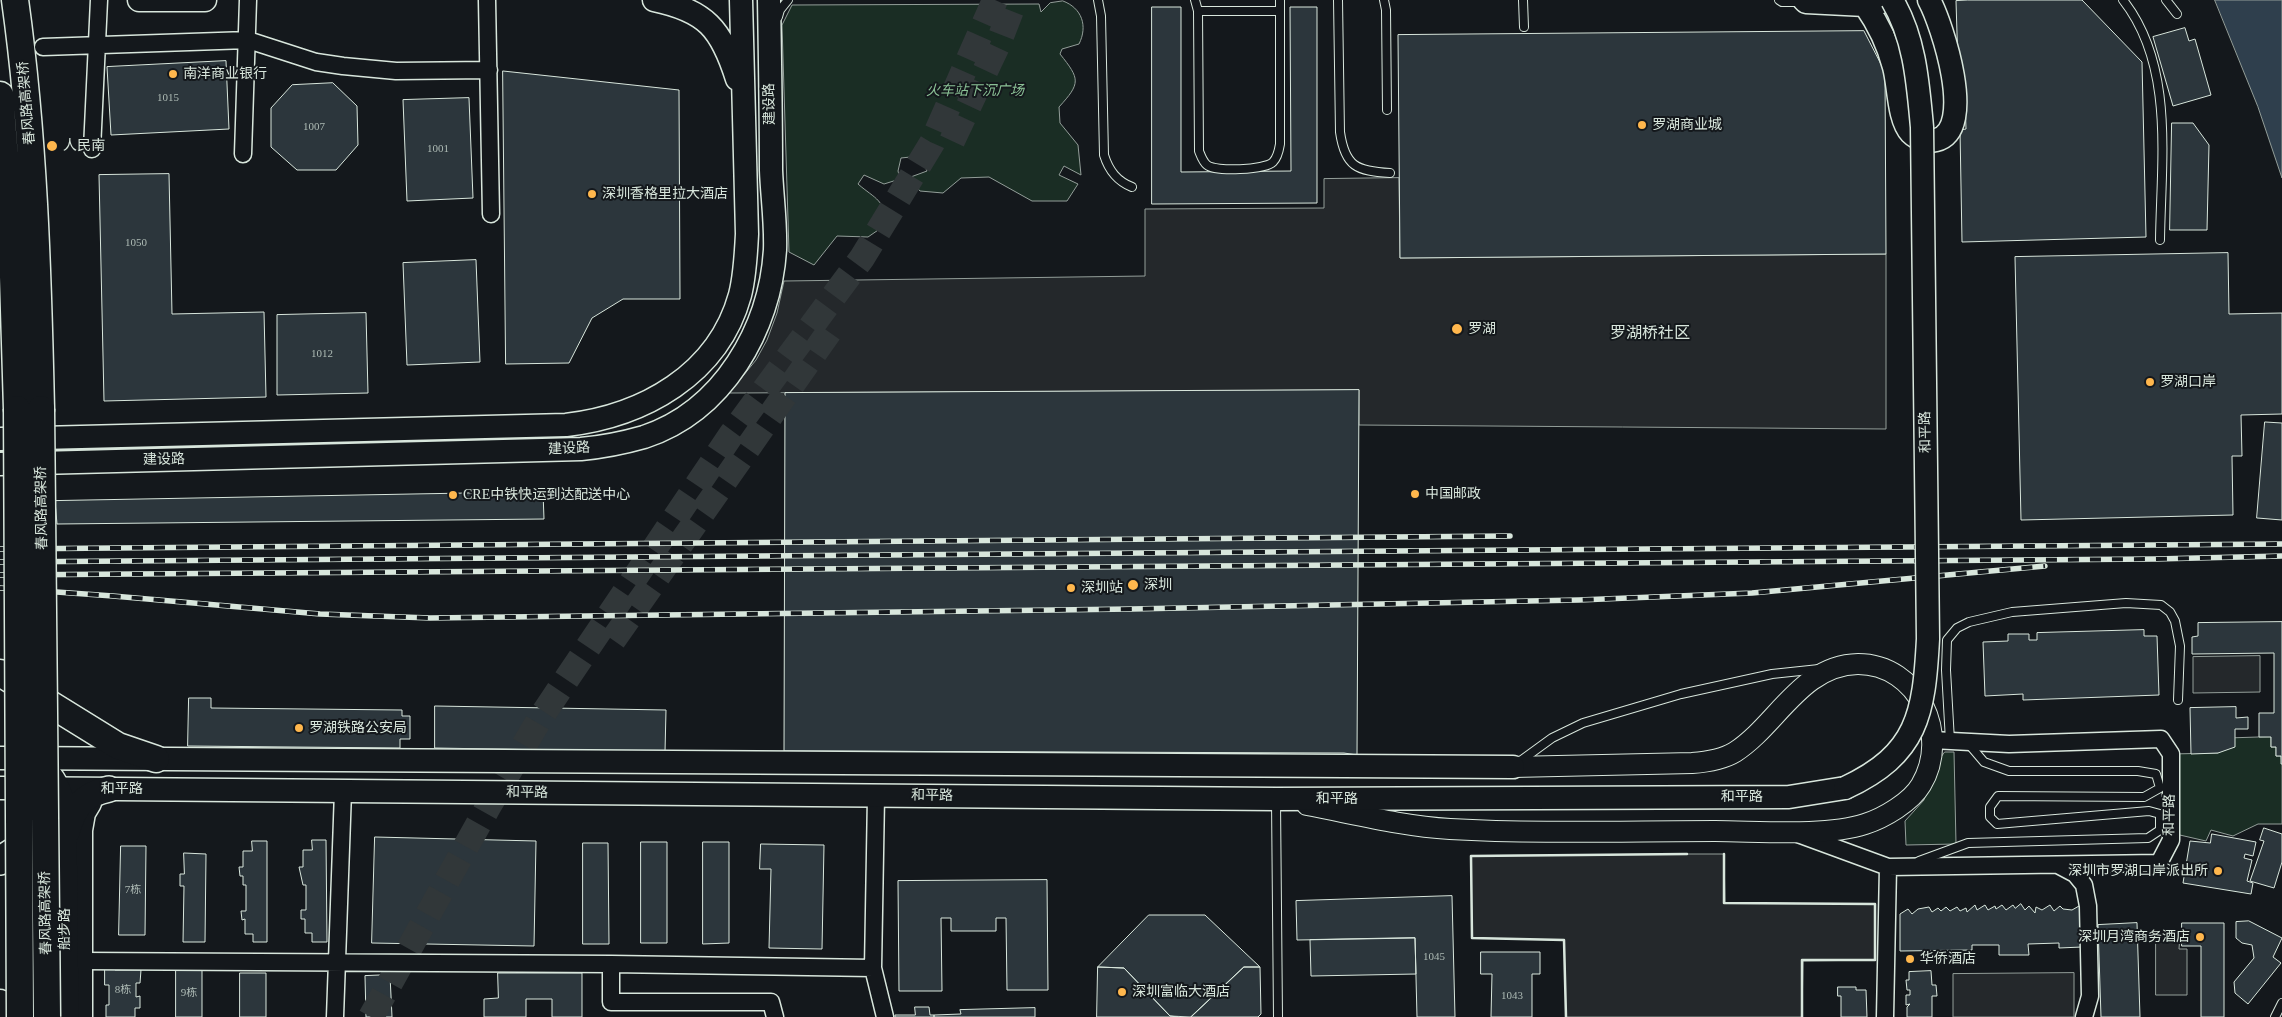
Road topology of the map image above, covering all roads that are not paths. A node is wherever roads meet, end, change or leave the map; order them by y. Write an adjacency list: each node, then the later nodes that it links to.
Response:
1 (15, 0): 75 (highway, 春风路高架桥, bridge)
2 (99, 0): 30 (street)
3 (139, 0): 4 (main road)
4 (205, 0)
5 (248, 0): 29 (street)
6 (487, 0): 32 (street)
7 (654, 0): 34 (main road)
8 (741, 0): 34 (main road, 建设路)
9 (769, 0): 42 (main road, 建设路)
10 (788, 0): 42 (lane)
11 (1098, 0): 39 (lane)
12 (1195, 0): 25 (lane)
13 (1280, 0): 26 (lane)
14 (1338, 0): 38 (lane)
15 (1384, 0): 35 (lane)
16 (1523, 0): 28 (lane)
17 (1779, 0): 23 (lane)
18 (1888, 0): 24 (main road)
19 (1892, 0): 59 (main road, 和平路, bridge)
20 (1929, 0): 24 (main road)
21 (2123, 0): 41 (lane)
22 (2166, 0): 27 (lane)
23 (1805, 1): 24 (main road)
24 (1865, 5)
25 (1198, 11): 26 (lane); 26 (lane)
26 (1280, 11)
27 (2177, 14)
28 (1524, 27)
29 (248, 40): 30 (street); 32 (street); 37 (street)
30 (97, 44): 31 (street); 36 (street)
31 (42, 47)
32 (489, 70): 40 (street)
33 (0, 95): 74 (highway, 春风路高架桥, bridge)
34 (744, 103): 43 (main road, 建设路)
35 (1386, 110)
36 (92, 149)
37 (243, 154)
38 (1390, 173)
39 (1132, 187)
40 (490, 214)
41 (2160, 240)
42 (775, 249): 44 (main road, 建设路)
43 (0, 438)
44 (0, 464)
45 (1849, 665): 48 (street); 53 (lane); 53 (street)
46 (0, 673): 52 (highway)
47 (2178, 700): 48 (lane)
48 (1941, 740): 49 (street, 和平路); 60 (street)
49 (1967, 742): 63 (street, 和平路); 65 (lane)
50 (0, 758): 51 (main road)
51 (27, 758): 52 (main road); 55 (main road)
52 (156, 758): 53 (main road)
53 (1513, 767)
54 (0, 788): 55 (main road, 和平路)
55 (58, 788): 56 (main road, 和平路); 61 (main road, 船步路)
56 (110, 789): 57 (main road, 和平路); 61 (main road); 67 (main road)
57 (344, 791): 58 (main road, 和平路); 68 (street)
58 (876, 796): 59 (main road, 和平路); 70 (street)
59 (1276, 799): 60 (street); 81 (lane)
60 (1789, 831): 64 (street, 和平路)
61 (64, 842): 66 (main road, 船步路)
62 (0, 862): 66 (main road)
63 (2047, 863): 65 (street, 和平路); 83 (street)
64 (1888, 867): 65 (street, 和平路); 82 (street)
65 (1905, 867)
66 (65, 886): 76 (main road, 船步路)
67 (81, 961): 68 (street); 77 (main road)
68 (337, 963): 69 (street); 78 (street)
69 (611, 964): 70 (street); 79 (street)
70 (873, 968): 80 (street)
71 (0, 1003): 73 (highway)
72 (2282, 1003): 84 (lane)
73 (5, 1017)
74 (20, 1017)
75 (47, 1017)
76 (66, 1017)
77 (81, 1017)
78 (335, 1017)
79 (775, 1017)
80 (884, 1017)
81 (1278, 1017)
82 (1886, 1017)
83 (2084, 1017)
84 (2275, 1017)

